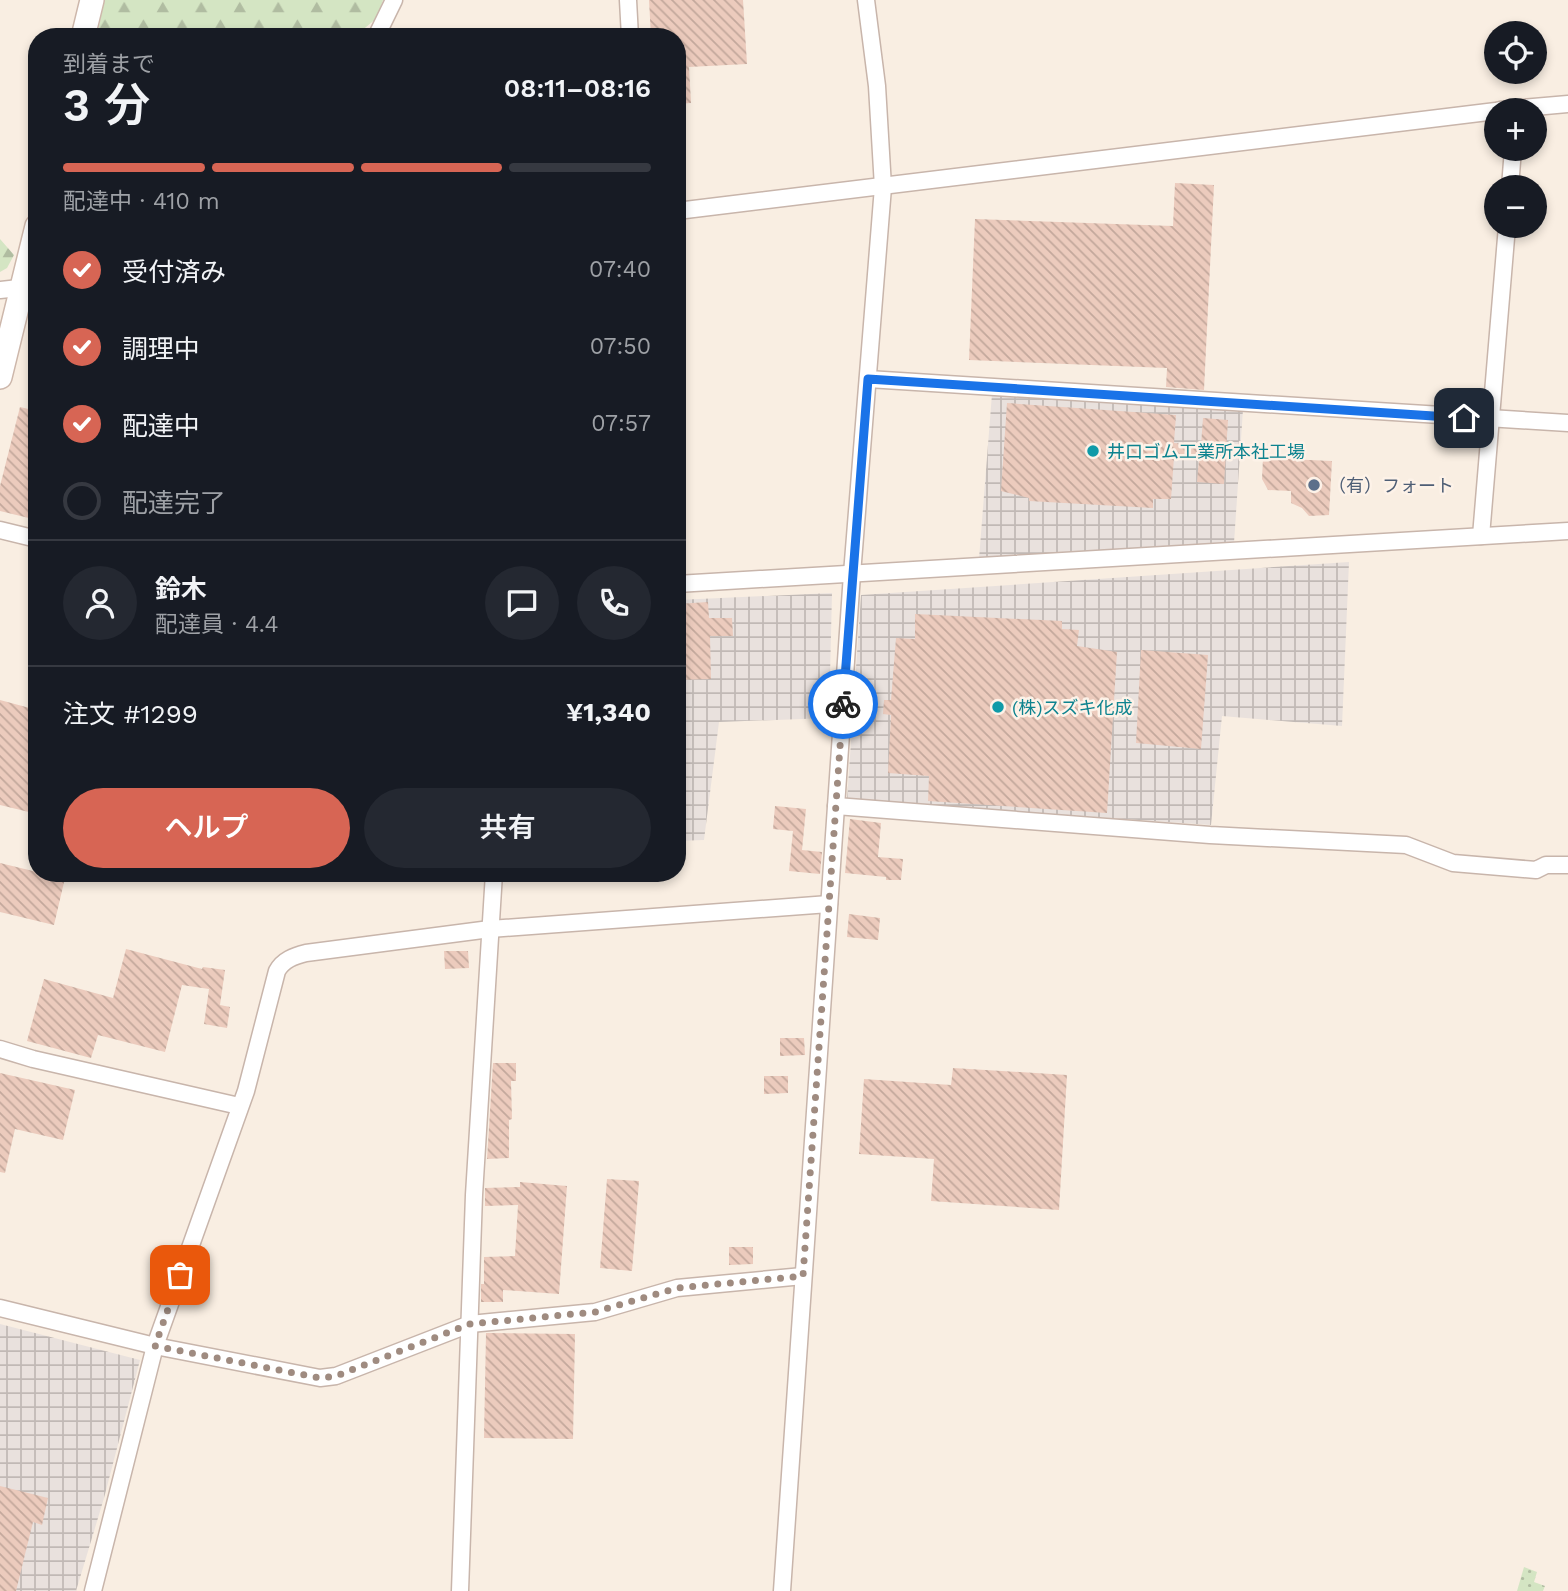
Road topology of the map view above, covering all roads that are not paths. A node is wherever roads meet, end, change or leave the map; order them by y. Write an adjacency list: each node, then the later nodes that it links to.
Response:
1 (92, 0): 5 (street)
2 (394, 0): 6 (street)
3 (628, 0): 7 (street)
4 (866, 0): 11 (street)
5 (85, 28)
6 (380, 28)
7 (630, 28)
8 (1568, 104): 9 (street)
9 (1547, 106)
10 (1484, 113): 11 (street)
11 (883, 187): 12 (street); 17 (street)
12 (686, 210)
13 (1506, 238): 18 (street)
14 (28, 257): 15 (street)
15 (19, 288): 16 (street)
16 (0, 377)
17 (868, 379): 18 (street); 24 (street)
18 (1491, 419): 19 (street); 22 (street)
19 (1568, 424)
20 (0, 530): 23 (street)
21 (1568, 531): 22 (street)
22 (1481, 536): 24 (street)
23 (28, 537)
24 (852, 574): 25 (street); 26 (street)
25 (686, 583)
26 (836, 806): 27 (street); 29 (street)
27 (1568, 865)
28 (494, 882): 30 (street)
29 (829, 904): 30 (street); 33 (street)
30 (490, 929): 32 (street); 35 (street)
31 (0, 1049): 32 (street)
32 (239, 1106): 36 (street)
33 (803, 1276): 35 (street); 39 (street)
34 (0, 1308): 36 (street)
35 (470, 1324): 36 (street); 38 (street)
36 (155, 1346): 37 (street)
37 (93, 1591)
38 (460, 1591)
39 (782, 1591)

